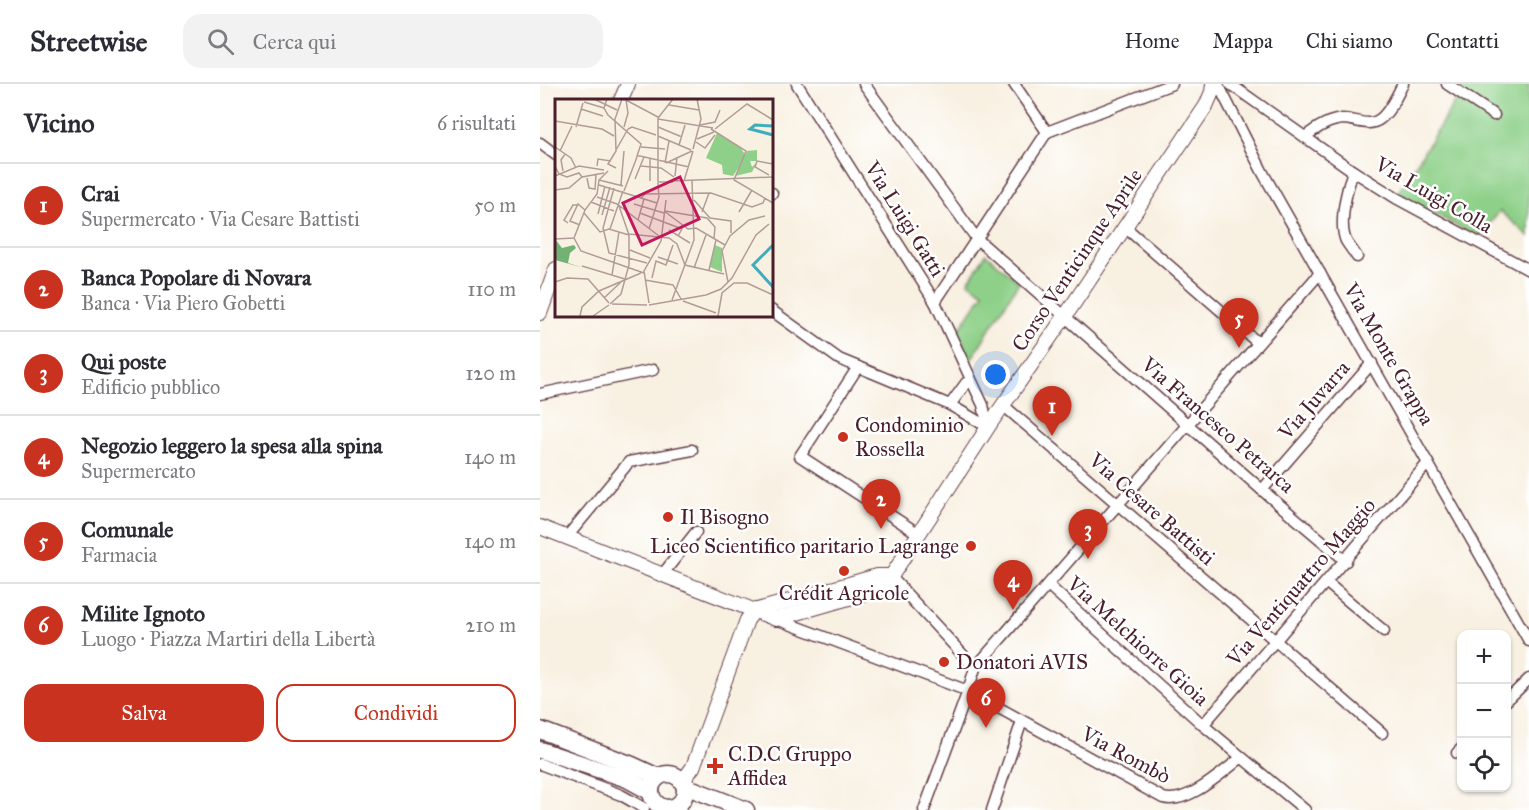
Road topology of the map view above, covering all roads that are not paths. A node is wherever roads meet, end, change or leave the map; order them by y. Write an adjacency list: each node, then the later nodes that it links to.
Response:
1 (628, 84): 11 (street)
2 (797, 84): 24 (street, Via Luigi Gatti)
3 (864, 84): 19 (street, Via Francesco Petrarca)
4 (1014, 84): 13 (street)
5 (1172, 84): 13 (street)
6 (1213, 84): 18 (street, Corso Venticinque Aprile)
7 (1218, 84): 23 (street, Via Monte Grappa)
8 (1230, 84): 14 (street, Via Luigi Colla)
9 (1403, 84): 14 (street)
10 (1447, 84): 12 (street)
11 (621, 99)
12 (1494, 115)
13 (1047, 132): 19 (street)
14 (1305, 136): 17 (street, Via Luigi Colla)
15 (540, 143): 16 (street)
16 (555, 153)
17 (1353, 171): 20 (street, Via Luigi Colla); 21 (street, Via Luigi Colla)
18 (1125, 227): 27 (street, Corso Venticinque Aprile); 28 (street)
19 (977, 239): 24 (street); 27 (street, Via Francesco Petrarca)
20 (1357, 256)
21 (1529, 270)
22 (555, 272): 26 (street)
23 (1320, 273): 28 (street); 29 (street, Via Monte Grappa)
24 (934, 302): 32 (street, Via Luigi Gatti)
25 (772, 311): 30 (street)
26 (540, 313)
27 (1065, 317): 35 (street, Corso Venticinque Aprile); 36 (street, Via Francesco Petrarca)
28 (1258, 343): 36 (street)
29 (1372, 363): 39 (street, Via Monte Grappa); 40 (street, Via Juvarra)
30 (858, 367): 34 (street); 44 (street)
31 (653, 370): 33 (street)
32 (970, 377): 34 (street); 37 (street, Via Luigi Gatti)
33 (540, 394)
34 (950, 405): 37 (street)
35 (1003, 405): 37 (street, Corso Venticinque Aprile); 41 (street, Via Cesare Battisti)
36 (1187, 423): 40 (street, Via Francesco Petrarca); 41 (street)
37 (988, 427): 44 (street, Corso Venticinque Aprile)
38 (692, 450): 45 (street)
39 (1428, 463): 46 (street, Via Ventiquattro Maggio); 55 (street, Via Monte Grappa)
40 (1262, 490): 46 (street, Via Francesco Petrarca)
41 (1117, 506): 50 (street); 54 (street, Via Cesare Battisti)
42 (540, 527): 45 (street)
43 (696, 532): 47 (street)
44 (919, 534): 48 (street, Corso Venticinque Aprile)
45 (567, 538): 47 (street)
46 (1346, 561): 49 (street, Via Ventiquattro Maggio)
47 (662, 575): 51 (street)
48 (890, 576): 51 (street); 52 (street, Corso Venticinque Aprile); 56 (street)
49 (1327, 583): 53 (street); 54 (street, Via Ventiquattro Maggio)
50 (1048, 585): 56 (street); 61 (street, Via Melchiorre Gioia)
51 (754, 611): 52 (street); 67 (street)
52 (776, 619): 58 (street, Via Rombò)
53 (1384, 631)
54 (1277, 641): 61 (street, Via Ventiquattro Maggio); 63 (street, Via Cesare Battisti)
55 (1529, 641)
56 (975, 668): 58 (street)
57 (1529, 679): 59 (street)
58 (968, 691): 60 (street, Via Rombò); 71 (street)
59 (1511, 696)
60 (1022, 721): 65 (street, Via Rombò); 72 (street)
61 (1203, 725): 65 (street)
62 (540, 730): 68 (main road)
63 (1382, 733)
64 (540, 750): 68 (main road)
65 (1241, 758): 73 (street)
66 (540, 764): 68 (street)
67 (684, 783): 68 (main road); 69 (main road); 70 (main road)
68 (650, 797): 69 (main road)
69 (676, 808)
70 (746, 810)
71 (924, 810)
72 (992, 810)
73 (1305, 810)

